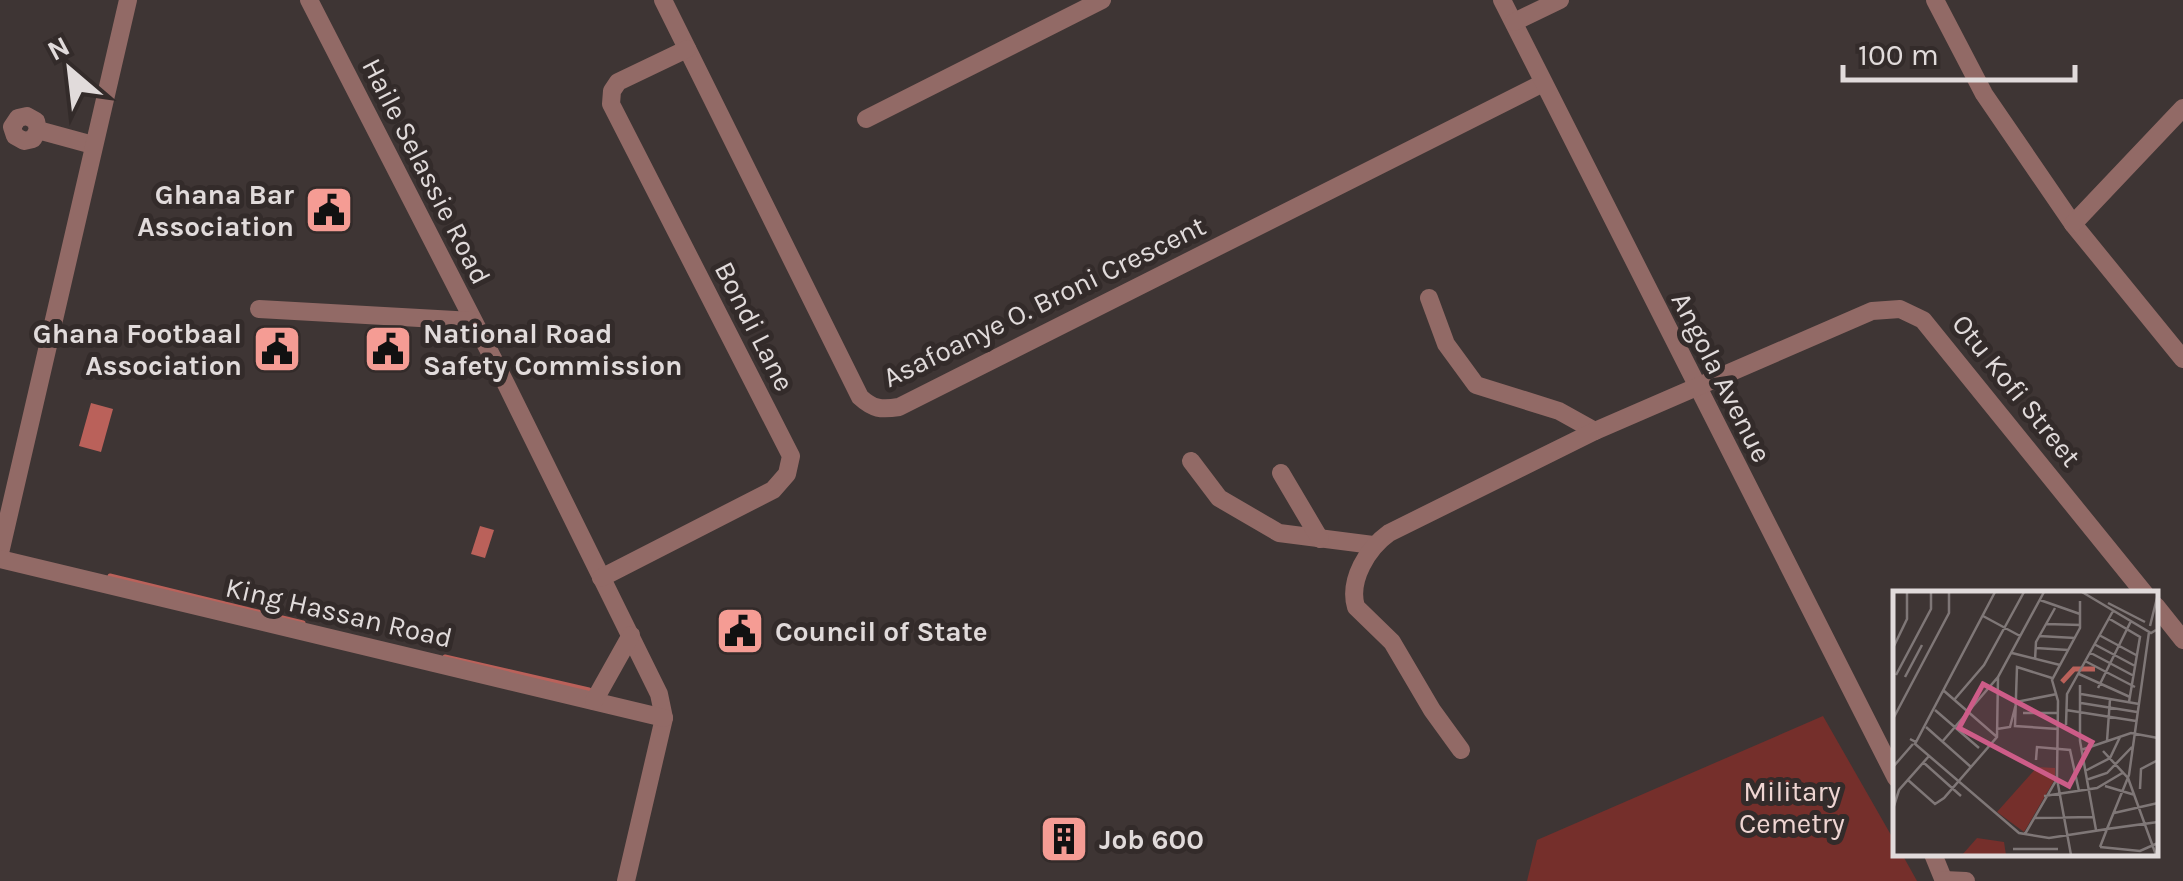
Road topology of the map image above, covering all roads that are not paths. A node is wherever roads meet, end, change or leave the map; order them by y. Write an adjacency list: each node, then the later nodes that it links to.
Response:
1 (128, 0): 15 (street)
2 (309, 0): 19 (street, Haile Selassie Road)
3 (684, 0): 8 (street)
4 (1102, 0): 13 (street)
5 (1502, 0): 9 (street, Angola Avenue)
6 (1560, 0): 9 (street)
7 (1936, 0): 16 (street)
8 (666, 6): 10 (street, Asafoanye O. Broni Crescent)
9 (1514, 22): 11 (street, Angola Avenue)
10 (687, 49): 11 (street, Asafoanye O. Broni Crescent); 28 (street, Bondi Lane)
11 (1543, 83): 21 (street, Angola Avenue)
12 (2183, 108): 16 (street)
13 (866, 119)
14 (38, 130): 15 (street)
15 (93, 145): 27 (street)
16 (2073, 224): 20 (street)
17 (1429, 298): 22 (street)
18 (259, 309): 19 (street)
19 (474, 321): 28 (street, Haile Selassie Road)
20 (2183, 359)
21 (1696, 386): 22 (street, Otu Kofi Street); 29 (street, Otu Kofi Street); 35 (street, Angola Avenue)
22 (1595, 431): 26 (street, Otu Kofi Street)
23 (1191, 461): 25 (street)
24 (1281, 473): 25 (street)
25 (1320, 540): 26 (street)
26 (1373, 545): 36 (street)
27 (0, 556): 33 (street, King Hassan Road)
28 (601, 578): 31 (street, Haile Selassie Road)
29 (2144, 591)
30 (2162, 624): 32 (street)
31 (631, 635): 33 (street); 34 (street, Haile Selassie Road)
32 (2183, 640)
33 (594, 701): 34 (street, King Hassan Road)
34 (664, 718): 39 (street)
35 (1889, 747)
36 (1461, 750)
37 (1933, 856): 38 (street)
38 (1944, 880): 40 (street)
39 (626, 881)
40 (1966, 881)

